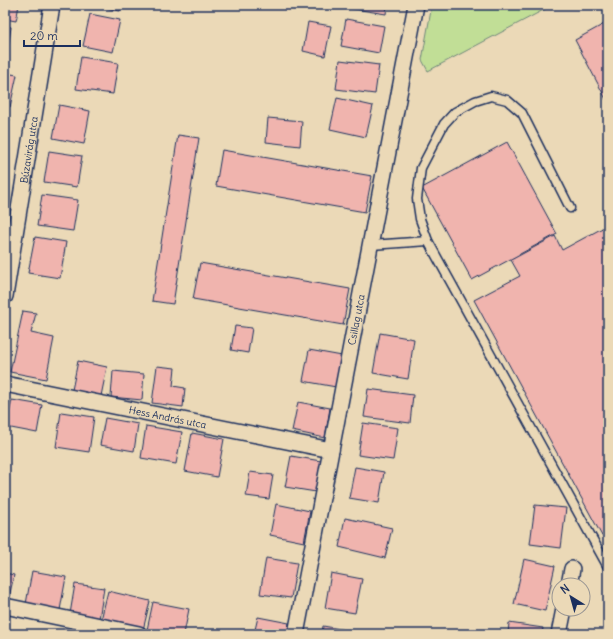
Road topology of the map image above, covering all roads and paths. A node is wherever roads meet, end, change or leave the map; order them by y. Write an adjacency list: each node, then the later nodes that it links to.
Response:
1 (52, 5): 6 (street, Búzavirág utca)
2 (416, 5): 5 (street, Csillag utca)
3 (570, 208): 4 (lane)
4 (428, 241): 5 (lane); 9 (lane)
5 (370, 245): 8 (street, Csillag utca)
6 (5, 296)
7 (5, 384): 8 (street, Hess András utca)
8 (331, 450): 15 (street, Csillag utca)
9 (608, 567)
10 (572, 569): 11 (street)
11 (570, 577)
12 (5, 606): 14 (street)
13 (562, 617): 16 (street)
14 (139, 634)
15 (296, 634)
16 (559, 634)

